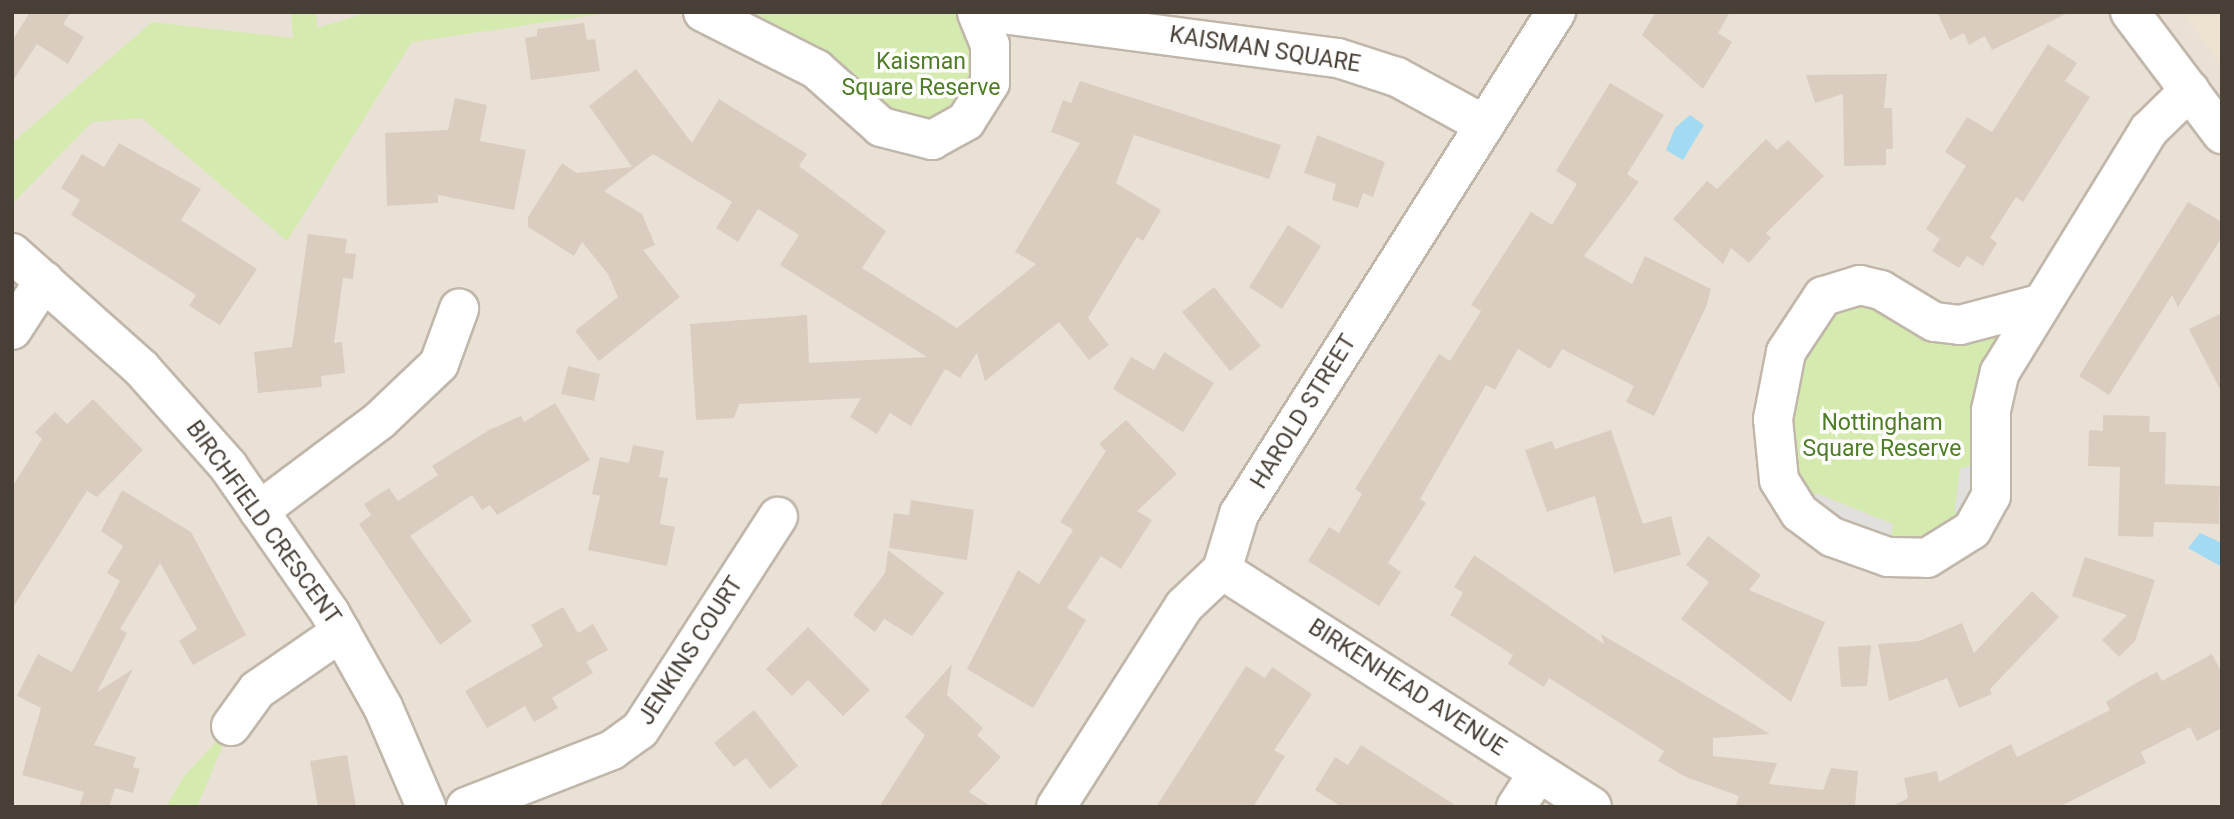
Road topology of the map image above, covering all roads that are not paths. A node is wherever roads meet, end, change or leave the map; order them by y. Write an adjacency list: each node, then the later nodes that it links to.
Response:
1 (703, 12): 8 (street)
2 (977, 12): 8 (street)
3 (987, 12): 6 (street, KAISMAN SQUARE)
4 (1556, 12): 10 (street, HAROLD STREET)
5 (2130, 12): 9 (street)
6 (1073, 20): 7 (street, KAISMAN SQUARE); 8 (street)
7 (1129, 20): 10 (street, KAISMAN SQUARE)
8 (989, 83)
9 (2190, 90): 11 (street); 14 (street)
10 (1485, 125): 19 (street, HAROLD STREET)
11 (2222, 134)
12 (12, 253): 13 (street, BIRCHFIELD CRESCENT)
13 (44, 281): 16 (street); 17 (street, BIRCHFIELD CRESCENT)
14 (2036, 305): 14 (street)
15 (459, 309): 17 (street)
16 (12, 330)
17 (259, 511): 20 (street, BIRCHFIELD CRESCENT)
18 (778, 517): 24 (street, JENKINS COURT)
19 (1222, 570): 22 (street, BIRKENHEAD AVENUE); 25 (street, HAROLD STREET)
20 (341, 632): 21 (street); 23 (street, BIRCHFIELD CRESCENT)
21 (230, 726)
22 (1538, 773): 26 (street); 27 (street, BIRKENHEAD AVENUE)
23 (426, 807)
24 (466, 807)
25 (1056, 807)
26 (1516, 807)
27 (1592, 807)

